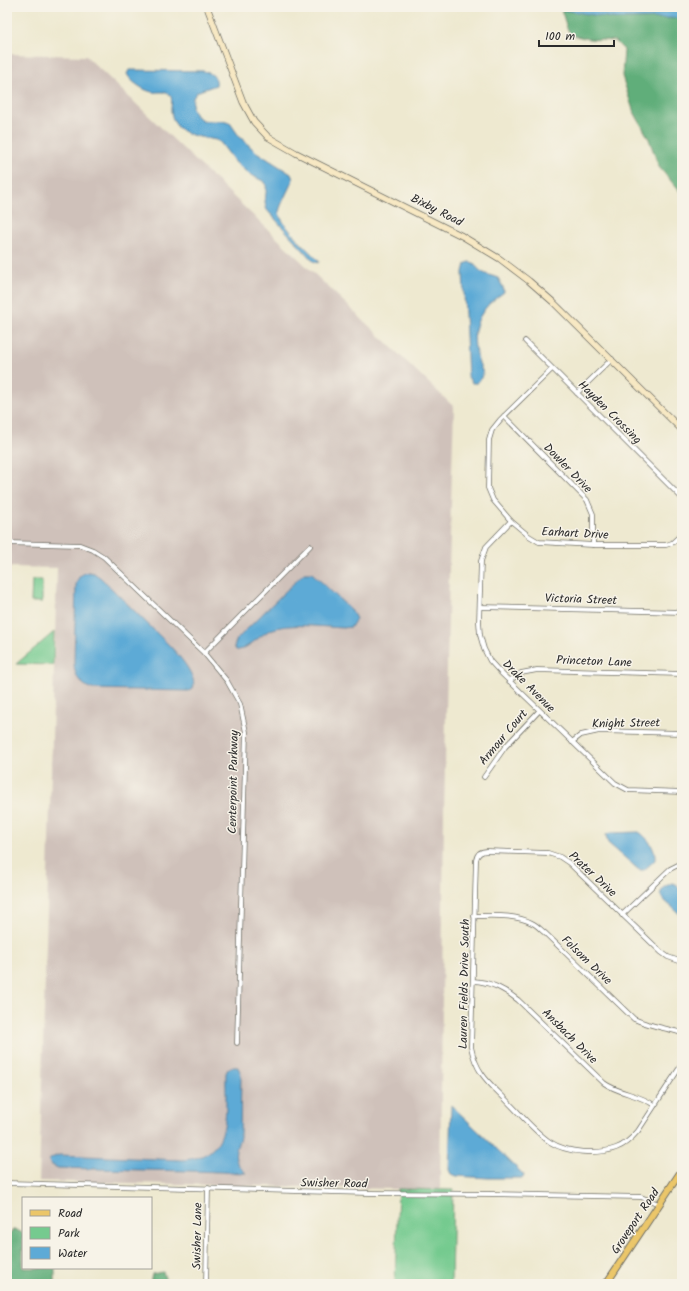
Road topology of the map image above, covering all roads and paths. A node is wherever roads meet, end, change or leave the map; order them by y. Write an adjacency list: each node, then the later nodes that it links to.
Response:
1 (207, 7): 3 (street, Bixby Road)
2 (525, 341): 4 (street, Hayden Crossing)
3 (612, 359): 5 (street); 7 (street, Bixby Road)
4 (552, 369): 5 (street, Hayden Crossing); 6 (street, Earhart Drive)
5 (577, 393): 8 (street, Hayden Crossing)
6 (504, 416): 9 (street, Earhart Drive); 12 (street, Dowler Drive)
7 (682, 430)
8 (682, 498)
9 (511, 521): 12 (street, Earhart Drive); 14 (street, Drake Avenue)
10 (682, 534): 12 (street, Earhart Drive)
11 (7, 543): 16 (street, Centerpoint Parkway)
12 (593, 545)
13 (310, 546): 16 (street)
14 (480, 607): 15 (street, Victoria Street); 18 (street, Drake Avenue)
15 (682, 612)
16 (204, 654): 31 (street, Centerpoint Parkway)
17 (682, 674): 18 (street, Princeton Lane)
18 (509, 681): 19 (street, Drake Avenue)
19 (539, 711): 21 (street, Drake Avenue); 22 (street, Armour Court)
20 (682, 733): 21 (street, Knight Street)
21 (572, 742): 23 (street, Drake Avenue)
22 (484, 777)
23 (682, 792)
24 (476, 860): 26 (street, Prater Drive); 27 (street, Lauren Fields Drive South)
25 (682, 863): 26 (street)
26 (622, 915): 28 (street, Prater Drive)
27 (474, 916): 29 (street, Lauren Fields Drive South); 30 (street, Folsom Drive)
28 (682, 962)
29 (473, 982): 33 (street, Ansbach Drive); 33 (street, Lauren Fields Drive South)
30 (682, 1033)
31 (237, 1043)
32 (682, 1064): 33 (street)
33 (654, 1105)
34 (682, 1170): 37 (main road, Groveport Road)
35 (7, 1184): 36 (street, Swisher Road)
36 (208, 1188): 37 (street, Swisher Road); 38 (street, Swisher Lane)
37 (659, 1204): 39 (main road, Groveport Road)
38 (206, 1284)
39 (606, 1284)

